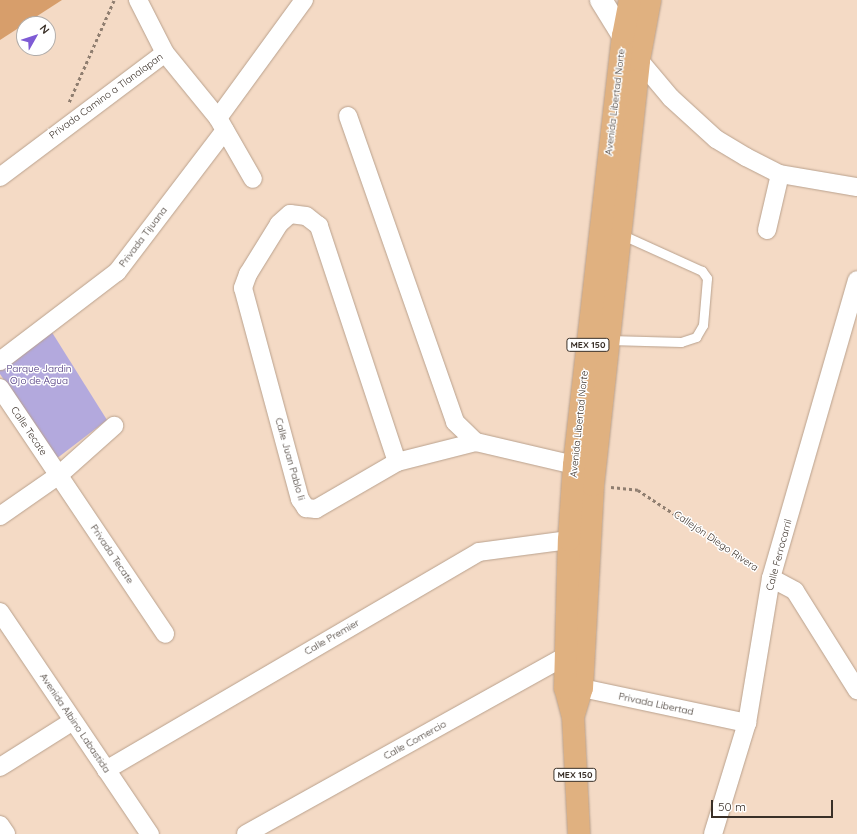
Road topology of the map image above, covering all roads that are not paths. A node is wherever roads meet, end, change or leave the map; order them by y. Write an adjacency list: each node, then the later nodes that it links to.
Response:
1 (138, 0): 7 (street, Privada Camino a Tlanalapan)
2 (304, 0): 10 (street, Privada Tijuana)
3 (601, 0): 6 (street)
4 (630, 0): 6 (main road, MEX 150)
5 (650, 0): 8 (main road, MEX 150)
6 (623, 36): 8 (street); 24 (main road, Avenida Libertad Norte / MEX 150)
7 (166, 53): 10 (street); 12 (street, Privada Camino a Tlanalapan)
8 (639, 60): 11 (street); 16 (main road, Avenida Libertad Norte / MEX 150)
9 (348, 116): 22 (street)
10 (222, 124): 13 (street); 19 (street, Privada Tijuana)
11 (780, 174): 14 (street); 15 (street)
12 (0, 177)
13 (253, 179)
14 (857, 187)
15 (767, 230)
16 (620, 234): 18 (main road, Avenida Libertad Norte / MEX 150); 18 (lane)
17 (857, 280): 28 (street, Calle Ferrocarril)
18 (609, 340): 31 (main road, Avenida Libertad Norte / MEX 150)
19 (0, 361)
20 (0, 388): 25 (street, Calle Tecate)
21 (114, 426): 25 (street)
22 (476, 442): 23 (street, Calle Juan Pablo Ii); 24 (street, Calle Juan Pablo Ii)
23 (397, 462): 23 (street, Calle Juan Pablo Ii)
24 (574, 465): 27 (main road, Avenida Libertad Norte / MEX 150)
25 (59, 475): 26 (street); 30 (street, Privada Tecate)
26 (0, 516)
27 (569, 540): 31 (main road, Avenida Libertad Norte / MEX 150); 37 (street, Calle Premier)
28 (771, 578): 33 (street); 35 (street, Calle Ferrocarril)
29 (0, 612): 34 (street, Avenida Albino Labastida)
30 (165, 634)
31 (574, 651): 32 (main road, Avenida Libertad Norte / MEX 150); 41 (street, Calle Comercio)
32 (574, 688): 35 (street, Privada Libertad); 42 (main road, Avenida Libertad Norte / MEX 150)
33 (857, 690)
34 (73, 721): 36 (street); 37 (street, Avenida Albino Labastida)
35 (747, 723): 43 (street, Calle Ferrocarril)
36 (0, 767)
37 (106, 770): 40 (street, Avenida Albino Labastida)
38 (0, 825): 39 (street)
39 (6, 834)
40 (150, 834)
41 (246, 834)
42 (579, 834)
43 (713, 834)

